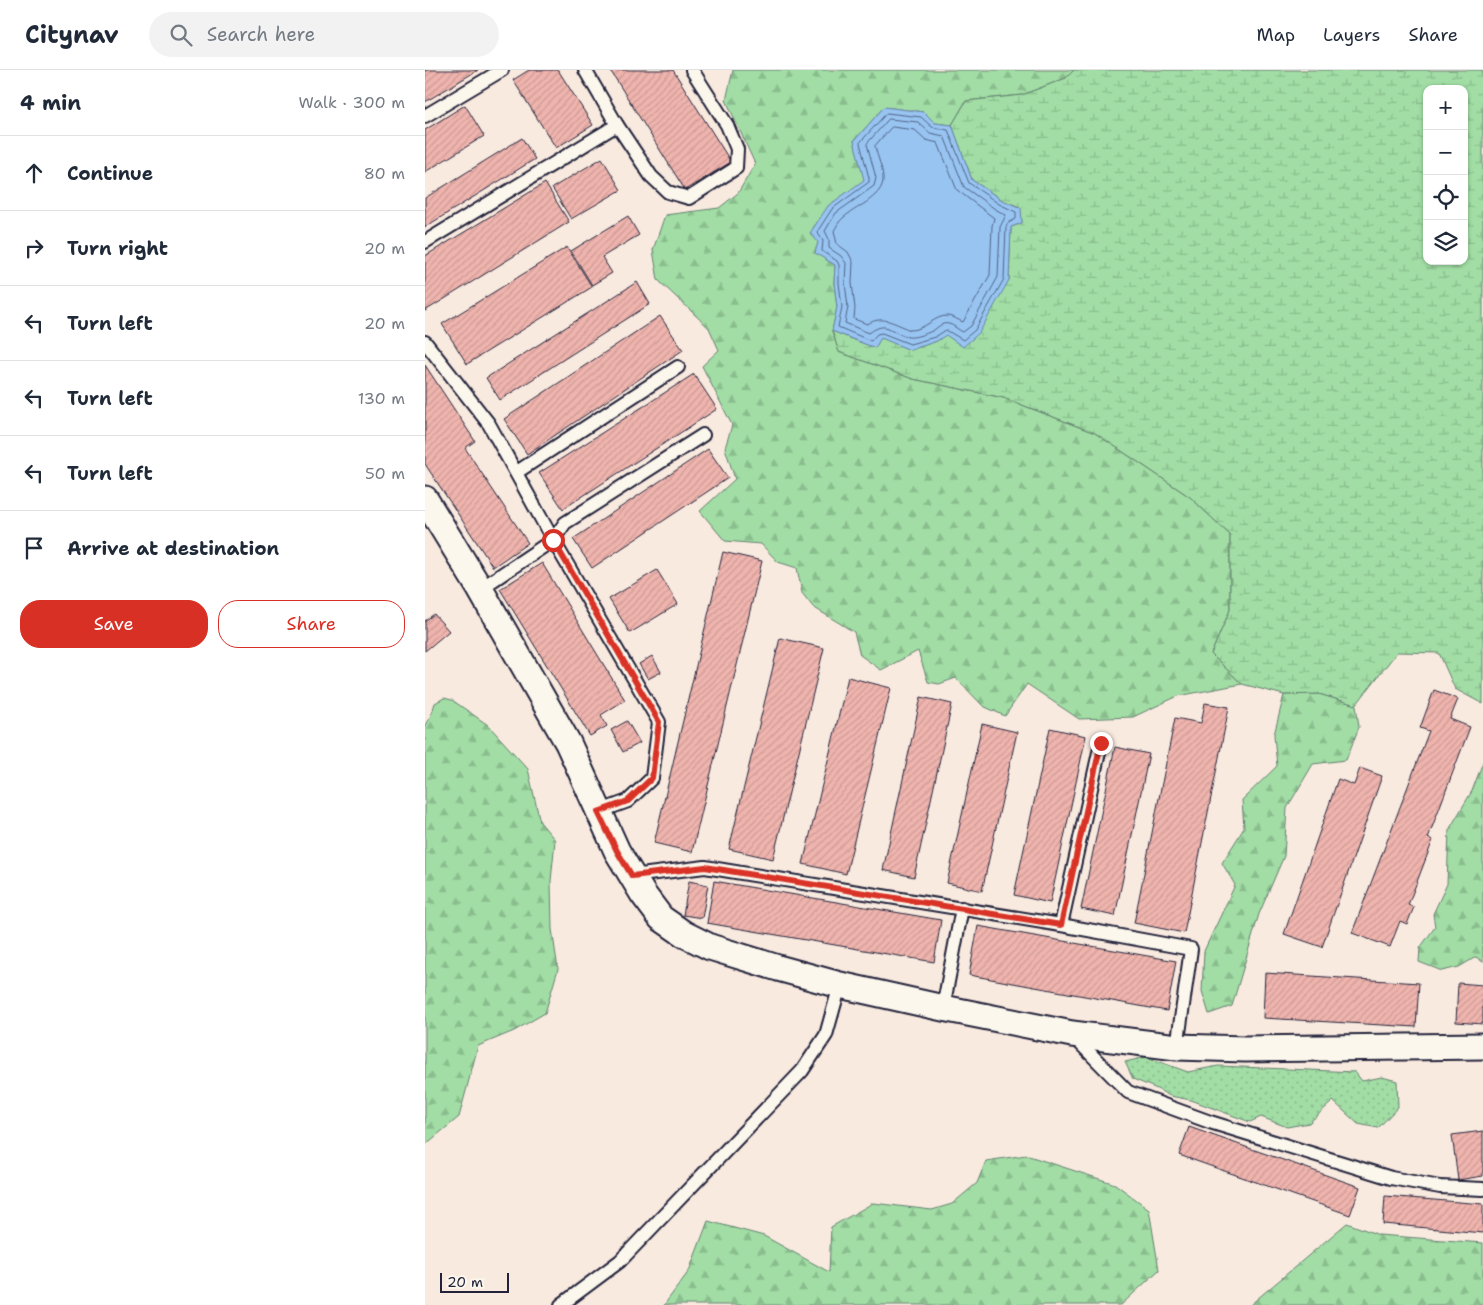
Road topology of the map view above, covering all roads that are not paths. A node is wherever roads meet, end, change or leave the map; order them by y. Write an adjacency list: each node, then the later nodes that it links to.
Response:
1 (503, 70): 4 (lane)
2 (585, 70): 5 (lane)
3 (692, 70): 5 (lane)
4 (425, 116)
5 (617, 125): 6 (lane)
6 (425, 242)
7 (425, 342): 10 (lane)
8 (678, 367): 10 (lane)
9 (703, 435): 12 (lane)
10 (517, 472): 12 (lane)
11 (425, 499): 13 (street)
12 (553, 540): 13 (lane); 15 (lane)
13 (480, 589): 15 (street)
14 (1101, 743): 18 (lane)
15 (598, 812): 16 (street)
16 (632, 876): 17 (lane); 19 (street)
17 (961, 908): 18 (lane); 20 (lane)
18 (1061, 925): 23 (lane)
19 (840, 985): 20 (street); 25 (lane)
20 (943, 1008): 21 (street)
21 (1071, 1034): 23 (street); 24 (lane)
22 (1483, 1046): 23 (street)
23 (1177, 1047)
24 (1483, 1189)
25 (561, 1305)

